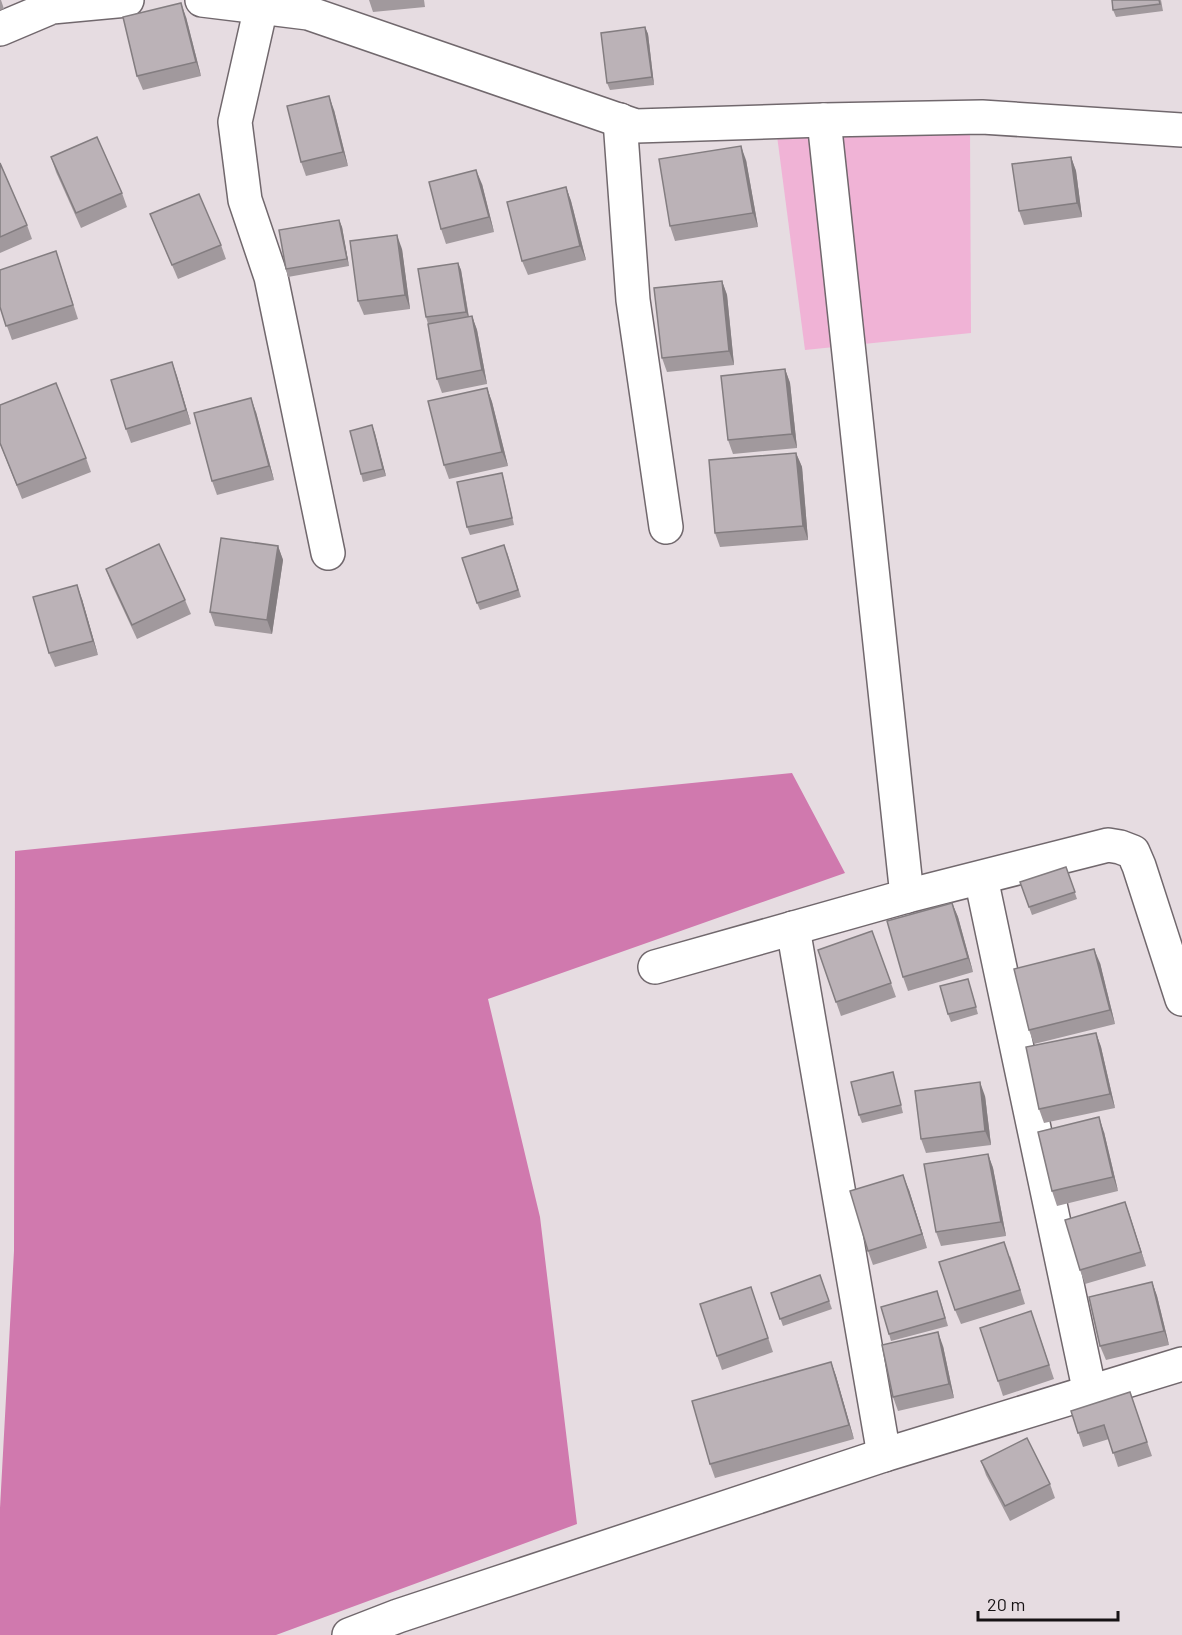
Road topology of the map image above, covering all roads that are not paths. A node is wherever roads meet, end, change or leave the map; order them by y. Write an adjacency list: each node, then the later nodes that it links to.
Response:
1 (127, 0): 4 (street)
2 (202, 0): 3 (street)
3 (261, 7): 5 (street); 9 (street)
4 (0, 29)
5 (620, 120): 6 (street); 8 (street)
6 (824, 120): 7 (street); 11 (street)
7 (1182, 130)
8 (666, 527)
9 (328, 553)
10 (981, 878): 11 (street); 14 (street); 16 (street)
11 (907, 896): 12 (street)
12 (793, 928): 13 (street); 17 (street)
13 (655, 967)
14 (1182, 999)
15 (1182, 1364): 16 (street)
16 (1090, 1393): 17 (street)
17 (884, 1455): 18 (street)
18 (349, 1635)

